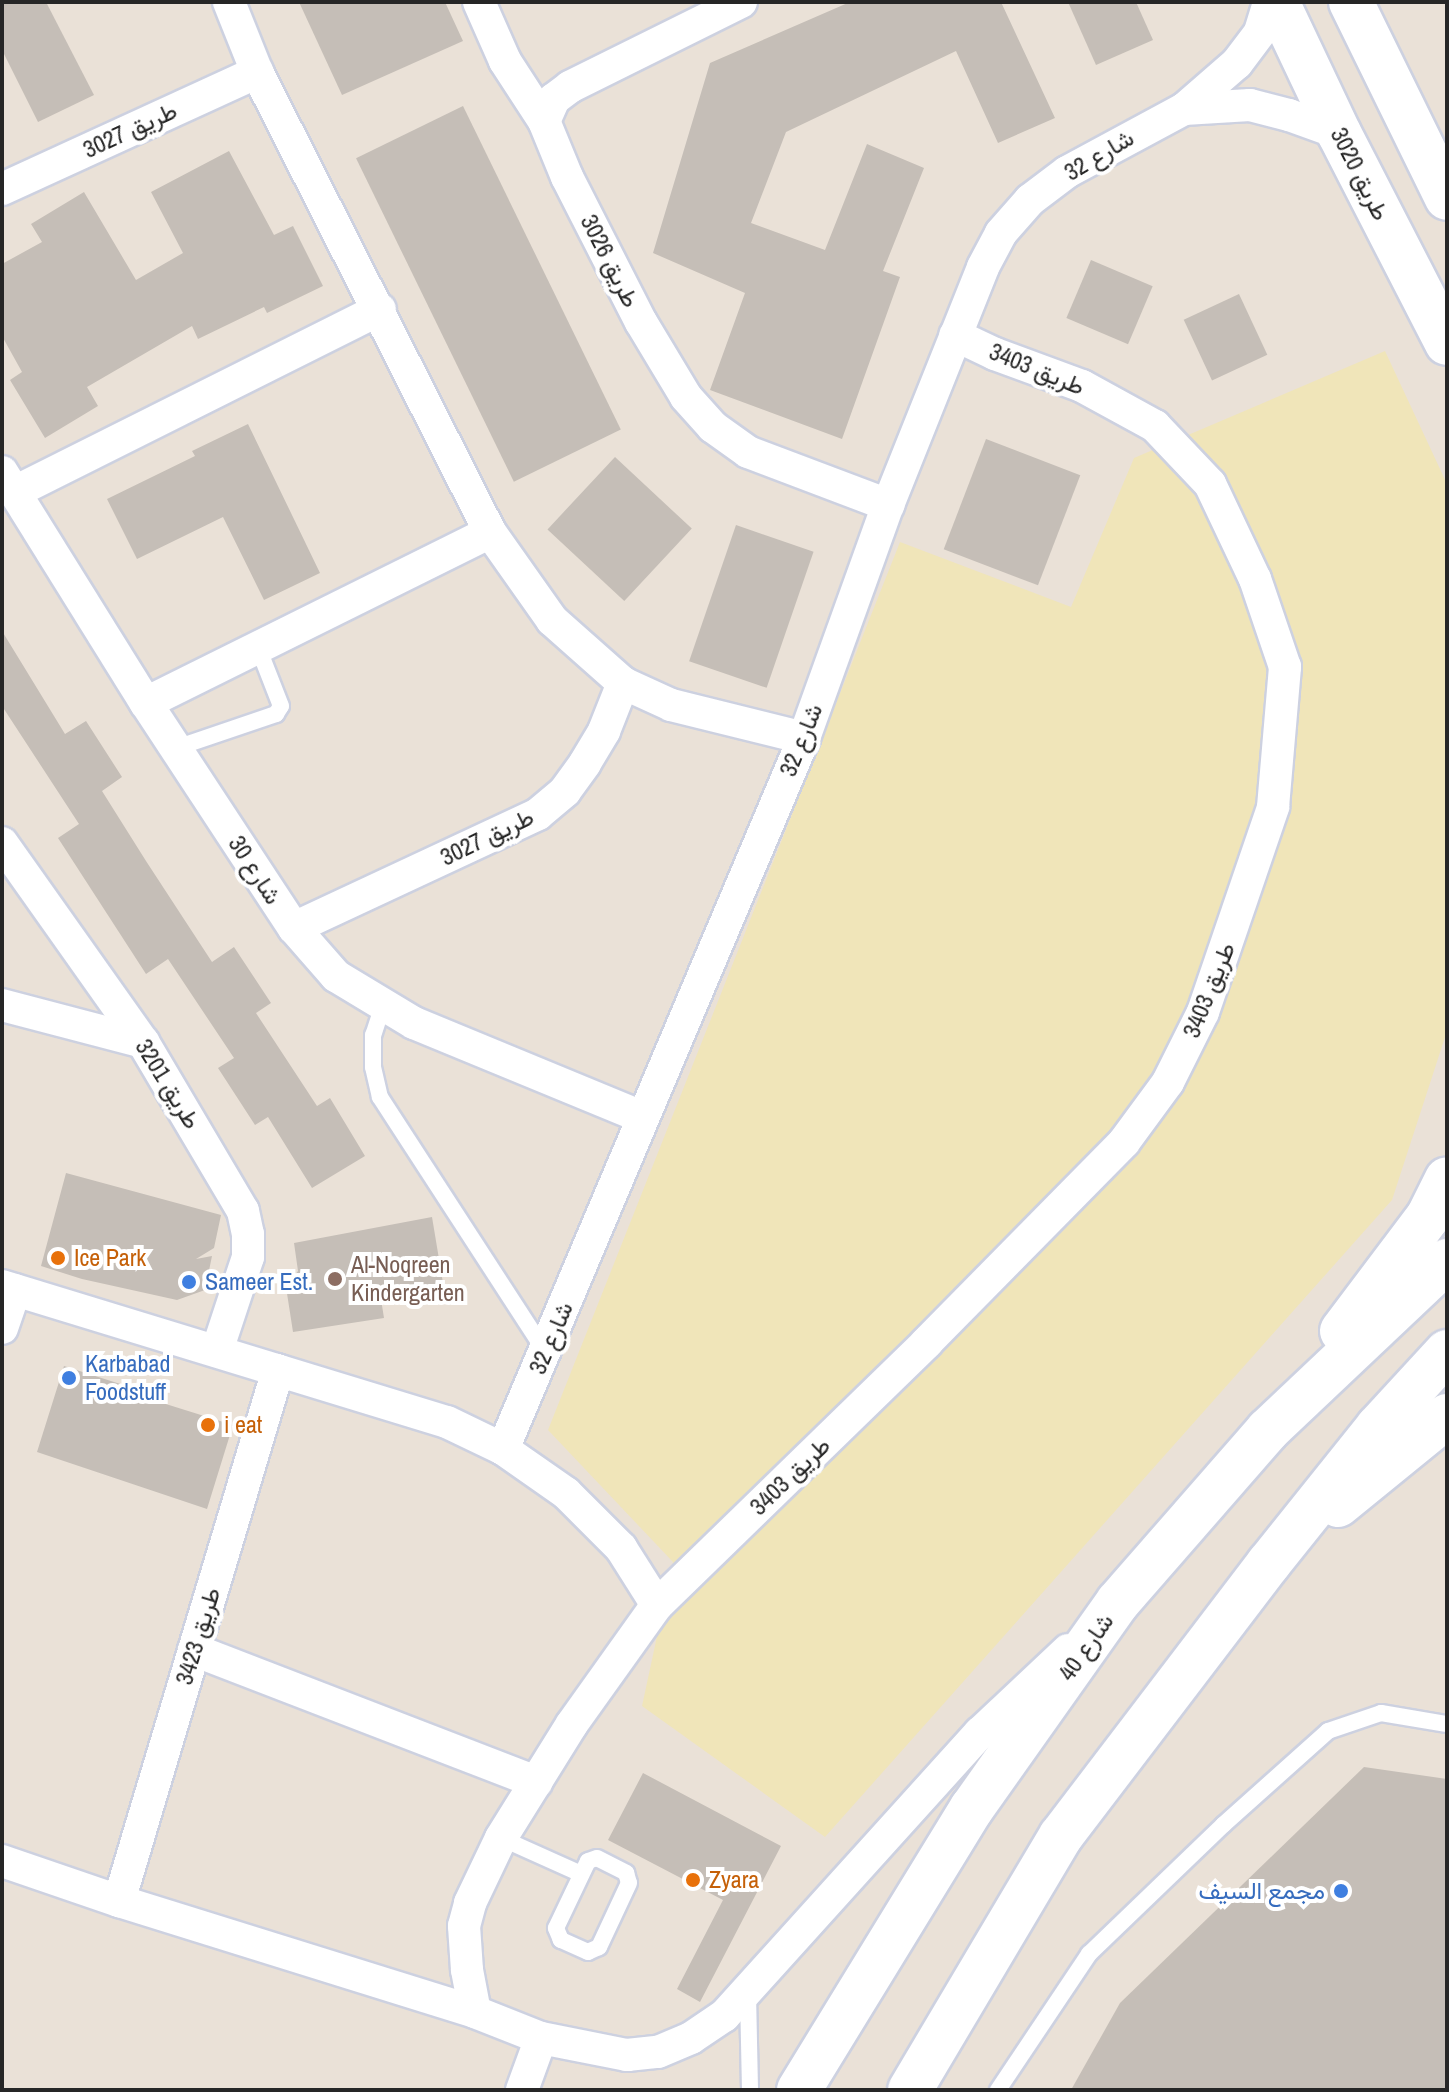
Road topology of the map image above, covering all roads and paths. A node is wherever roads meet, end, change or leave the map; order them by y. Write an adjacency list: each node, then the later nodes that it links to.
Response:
1 (229, 2): 7 (street)
2 (479, 2): 9 (street, طريق 3026)
3 (741, 2): 9 (street)
4 (1269, 2): 8 (street)
5 (1277, 2): 10 (main road, طريق 3020)
6 (1351, 2): 12 (main road)
7 (257, 72): 11 (street, طريق 3027); 13 (street)
8 (1184, 109): 10 (street); 14 (street, شارع 32)
9 (544, 121): 17 (street, طريق 3026)
10 (1339, 133): 15 (main road, طريق 3020)
11 (2, 189)
12 (1447, 198)
13 (380, 309): 16 (street); 18 (street)
14 (955, 335): 17 (street, شارع 32); 43 (street, طريق 3403)
15 (1447, 343)
16 (9, 482): 21 (street, شارع 30)
17 (888, 505): 22 (street, شارع 32)
18 (490, 532): 19 (street); 20 (street)
19 (258, 647): 21 (street); 23 (lane)
20 (623, 683): 22 (street); 25 (street, طريق 3027)
21 (146, 703): 23 (street, شارع 30)
22 (804, 738): 29 (street, شارع 32)
23 (176, 748): 25 (street, شارع 30)
24 (2, 843): 28 (street, طريق 3201)
25 (294, 928): 27 (street, شارع 30)
26 (2, 1005): 28 (street)
27 (383, 1005): 29 (street, شارع 30); 35 (lane)
28 (143, 1042): 34 (street, طريق 3201)
29 (642, 1117): 35 (street, شارع 32)
30 (1447, 1179): 39 (main road)
31 (1447, 1261): 39 (main road, شارع 40)
32 (8, 1288): 33 (street); 34 (street)
33 (2, 1328)
34 (217, 1351): 37 (street)
35 (546, 1352): 40 (street, شارع 32)
36 (1447, 1352): 41 (main road)
37 (278, 1370): 40 (street); 44 (street, طريق 3423)
38 (1447, 1416): 41 (main road)
39 (1268, 1430): 42 (main road, شارع 40)
40 (503, 1449): 43 (street)
41 (1269, 1563): 59 (main road)
42 (1118, 1602): 51 (street); 54 (main road, شارع 40)
43 (657, 1605): 46 (street)
44 (194, 1650): 46 (street); 50 (street, طريق 3423)
45 (1447, 1724): 60 (lane)
46 (536, 1782): 47 (street)
47 (501, 1838): 49 (lane); 52 (street)
48 (2, 1861): 50 (street)
49 (581, 1874): 49 (lane)
50 (119, 1901): 52 (street)
51 (748, 1992): 53 (street); 56 (lane)
52 (475, 2012): 53 (street)
53 (541, 2038): 55 (street)
54 (833, 2038): 57 (main road, شارع 40); 58 (main road)
55 (522, 2090)
56 (750, 2090)
57 (799, 2090)
58 (813, 2090)
59 (910, 2090)
60 (998, 2090)

